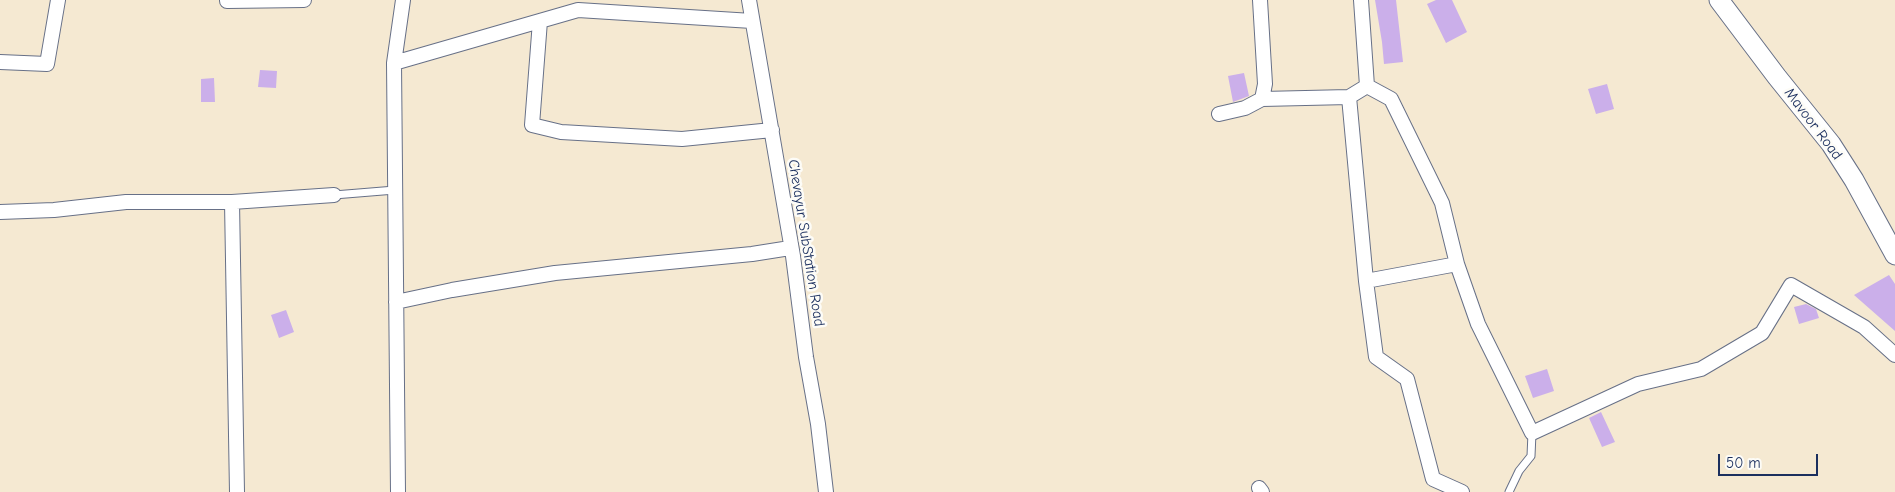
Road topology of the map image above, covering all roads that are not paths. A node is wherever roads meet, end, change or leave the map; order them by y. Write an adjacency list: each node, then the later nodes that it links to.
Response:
1 (58, 0): 12 (street)
2 (227, 0): 3 (street)
3 (304, 0)
4 (403, 0): 13 (street)
5 (749, 0): 11 (street, Chevayur SubStation Road)
6 (1260, 0): 16 (street)
7 (1362, 0): 14 (street)
8 (1719, 0): 25 (main road, Mavoor Road)
9 (1732, 0): 23 (main road, Mavoor Road)
10 (540, 21): 11 (street); 13 (street); 18 (street)
11 (752, 21): 18 (street, Chevayur SubStation Road)
12 (0, 62)
13 (394, 63): 19 (street)
14 (1367, 86): 15 (street); 26 (street)
15 (1349, 97): 16 (street); 27 (street)
16 (1262, 99): 17 (street)
17 (1219, 114)
18 (772, 130): 24 (street, Chevayur SubStation Road)
19 (395, 190): 20 (lane); 28 (street)
20 (334, 195): 21 (street)
21 (232, 202): 22 (street); 31 (street)
22 (0, 212)
23 (1895, 232)
24 (790, 248): 28 (street); 33 (street, Chevayur SubStation Road)
25 (1895, 255)
26 (1457, 264): 27 (street); 30 (street)
27 (1366, 281): 34 (street)
28 (396, 302): 32 (street)
29 (1895, 355): 30 (street)
30 (1532, 433): 35 (lane)
31 (237, 492)
32 (398, 492)
33 (826, 492)
34 (1462, 492)
35 (1509, 492)

